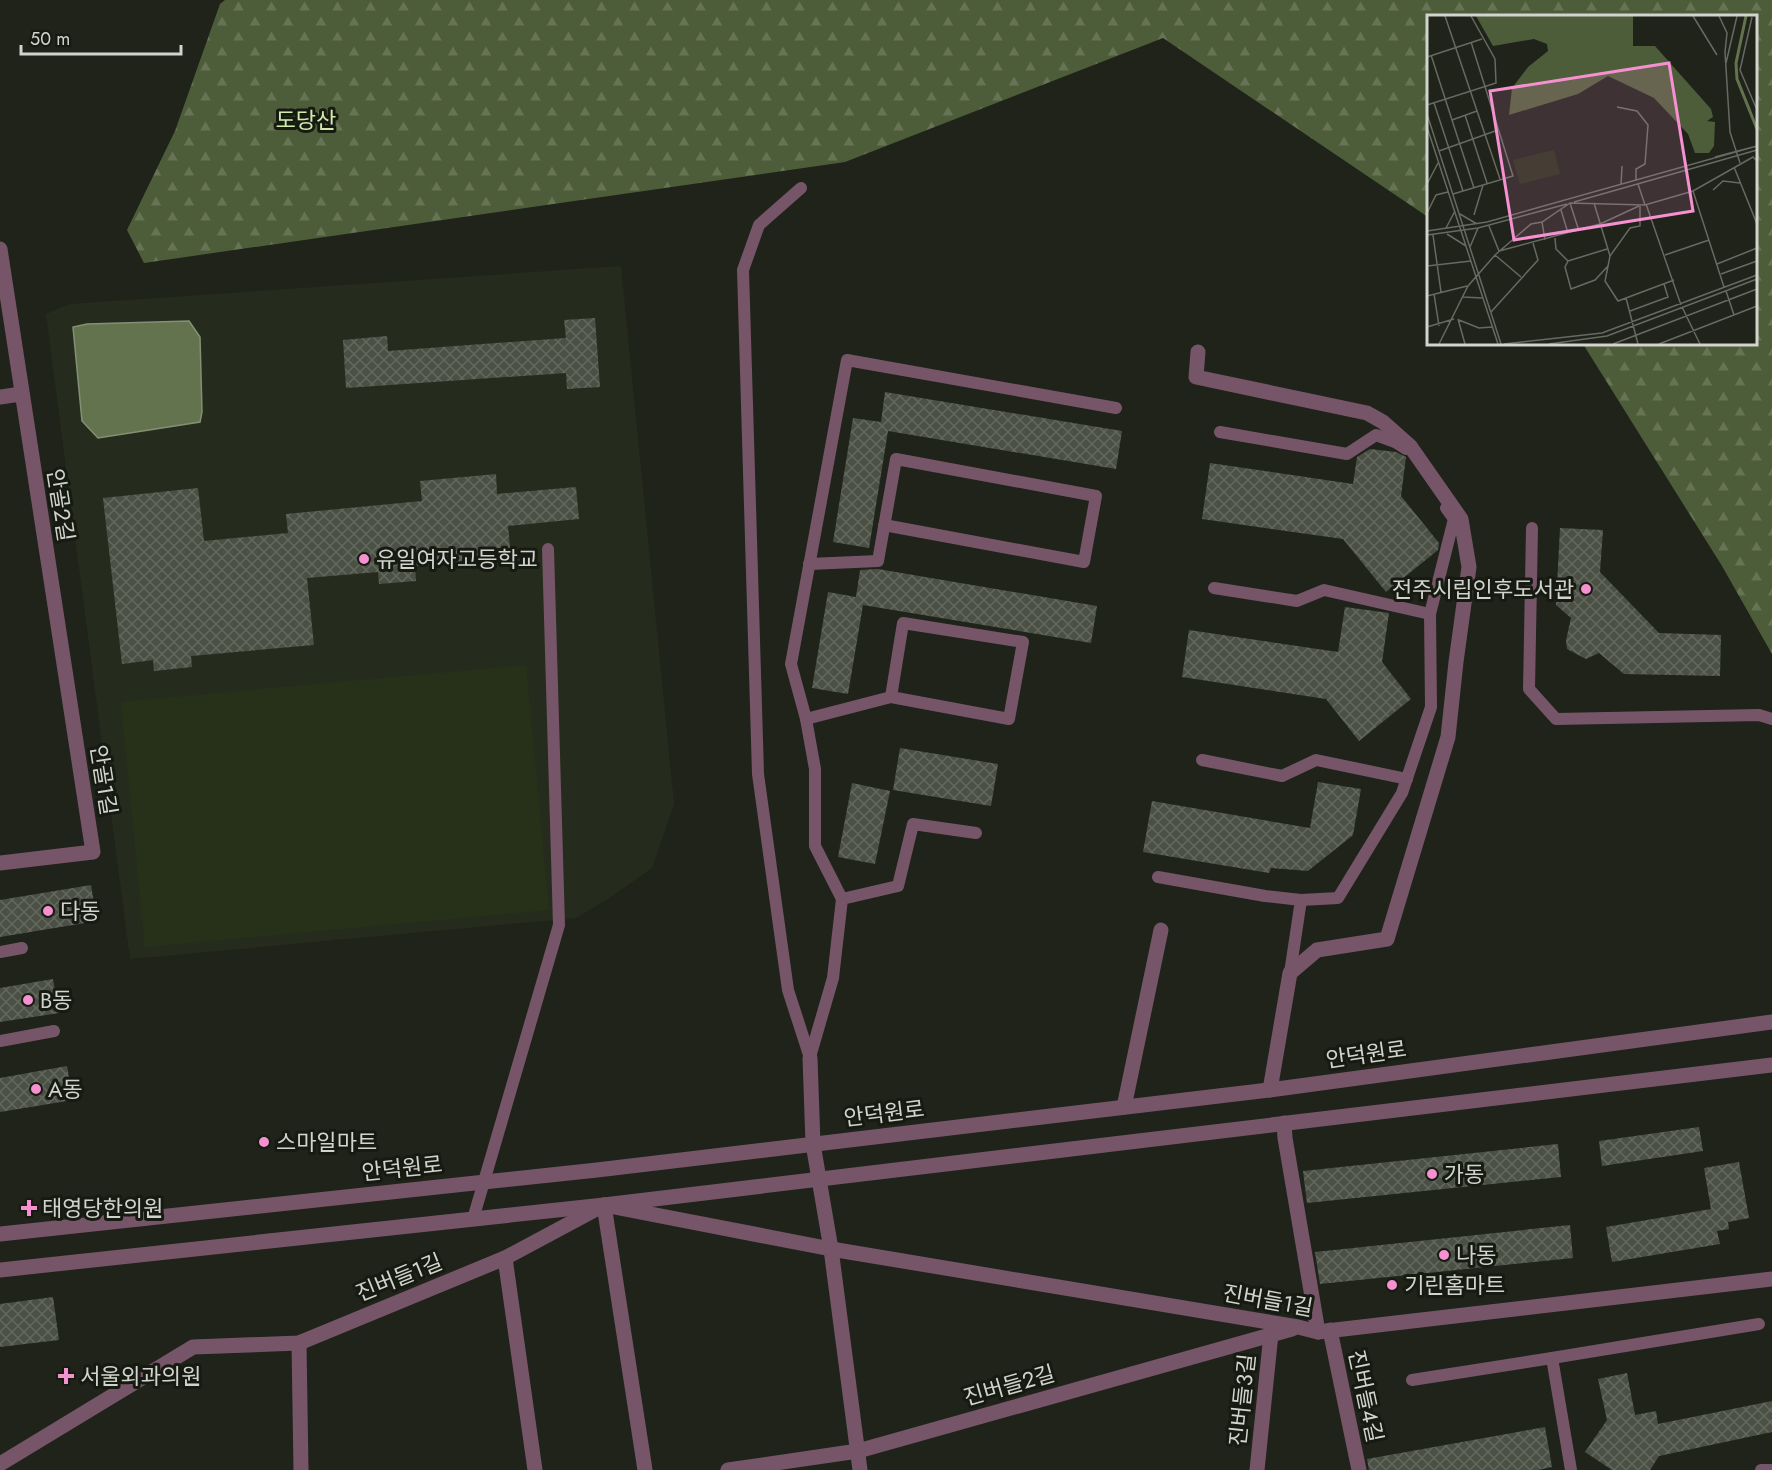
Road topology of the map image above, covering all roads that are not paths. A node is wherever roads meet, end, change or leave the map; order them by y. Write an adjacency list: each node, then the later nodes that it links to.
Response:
1 (801, 188): 32 (lane)
2 (0, 249): 4 (street, 안골2길)
3 (1198, 352): 28 (street)
4 (21, 394): 5 (street); 14 (street, 안골2길)
5 (0, 397)
6 (1116, 408): 11 (lane)
7 (1220, 432): 13 (lane)
8 (884, 525): 8 (lane); 11 (lane)
9 (1532, 528): 17 (lane)
10 (548, 549): 39 (lane)
11 (809, 564): 16 (lane)
12 (1214, 588): 13 (lane)
13 (1430, 614): 19 (lane)
14 (57, 622): 21 (street, 안골1길)
15 (891, 698): 15 (lane); 16 (lane)
16 (806, 719): 23 (lane)
17 (1772, 719)
18 (1202, 760): 19 (lane)
19 (1407, 779): 24 (lane)
20 (976, 833): 23 (lane)
21 (0, 863)
22 (1158, 877): 24 (lane)
23 (842, 899): 32 (lane)
24 (1301, 900): 28 (lane)
25 (1161, 930): 35 (street)
26 (22, 948): 27 (lane)
27 (0, 952)
28 (1290, 974): 34 (street)
29 (1772, 1022): 34 (street, 안덕원로)
30 (54, 1031): 31 (lane)
31 (0, 1041)
32 (810, 1058): 37 (street)
33 (1772, 1065): 36 (street)
34 (1269, 1090): 35 (street, 안덕원로)
35 (1124, 1107): 37 (street, 안덕원로)
36 (1284, 1124): 38 (street); 49 (street, 진버들4길)
37 (813, 1144): 38 (street); 39 (street, 안덕원로)
38 (820, 1179): 40 (street); 43 (street)
39 (484, 1182): 41 (lane); 42 (street, 안덕원로)
40 (604, 1205): 41 (street); 43 (street, 진버들1길); 44 (street, 진버들1길); 58 (street)
41 (473, 1219): 45 (street)
42 (0, 1234)
43 (831, 1249): 48 (street, 진버들1길); 54 (street)
44 (505, 1258): 51 (street, 진버들1길); 57 (street)
45 (0, 1270)
46 (1772, 1279): 49 (street, 진버들1길)
47 (1759, 1324): 52 (lane)
48 (1298, 1327): 49 (street, 진버들1길); 50 (street, 진버들2길)
49 (1324, 1331): 62 (street, 진버들4길)
50 (1271, 1334): 54 (street, 진버들2길); 61 (street, 진버들3길)
51 (299, 1343): 55 (street, 진버들1길); 56 (street)
52 (1552, 1358): 53 (lane); 63 (lane)
53 (1412, 1380)
54 (858, 1451): 59 (street, 진버들2길); 60 (street)
55 (0, 1464)
56 (301, 1470)
57 (536, 1470)
58 (645, 1470)
59 (728, 1470)
60 (860, 1470)
61 (1257, 1470)
62 (1359, 1470)
63 (1571, 1470)
64 (1761, 1470): 65 (lane)
65 (1772, 1470)

